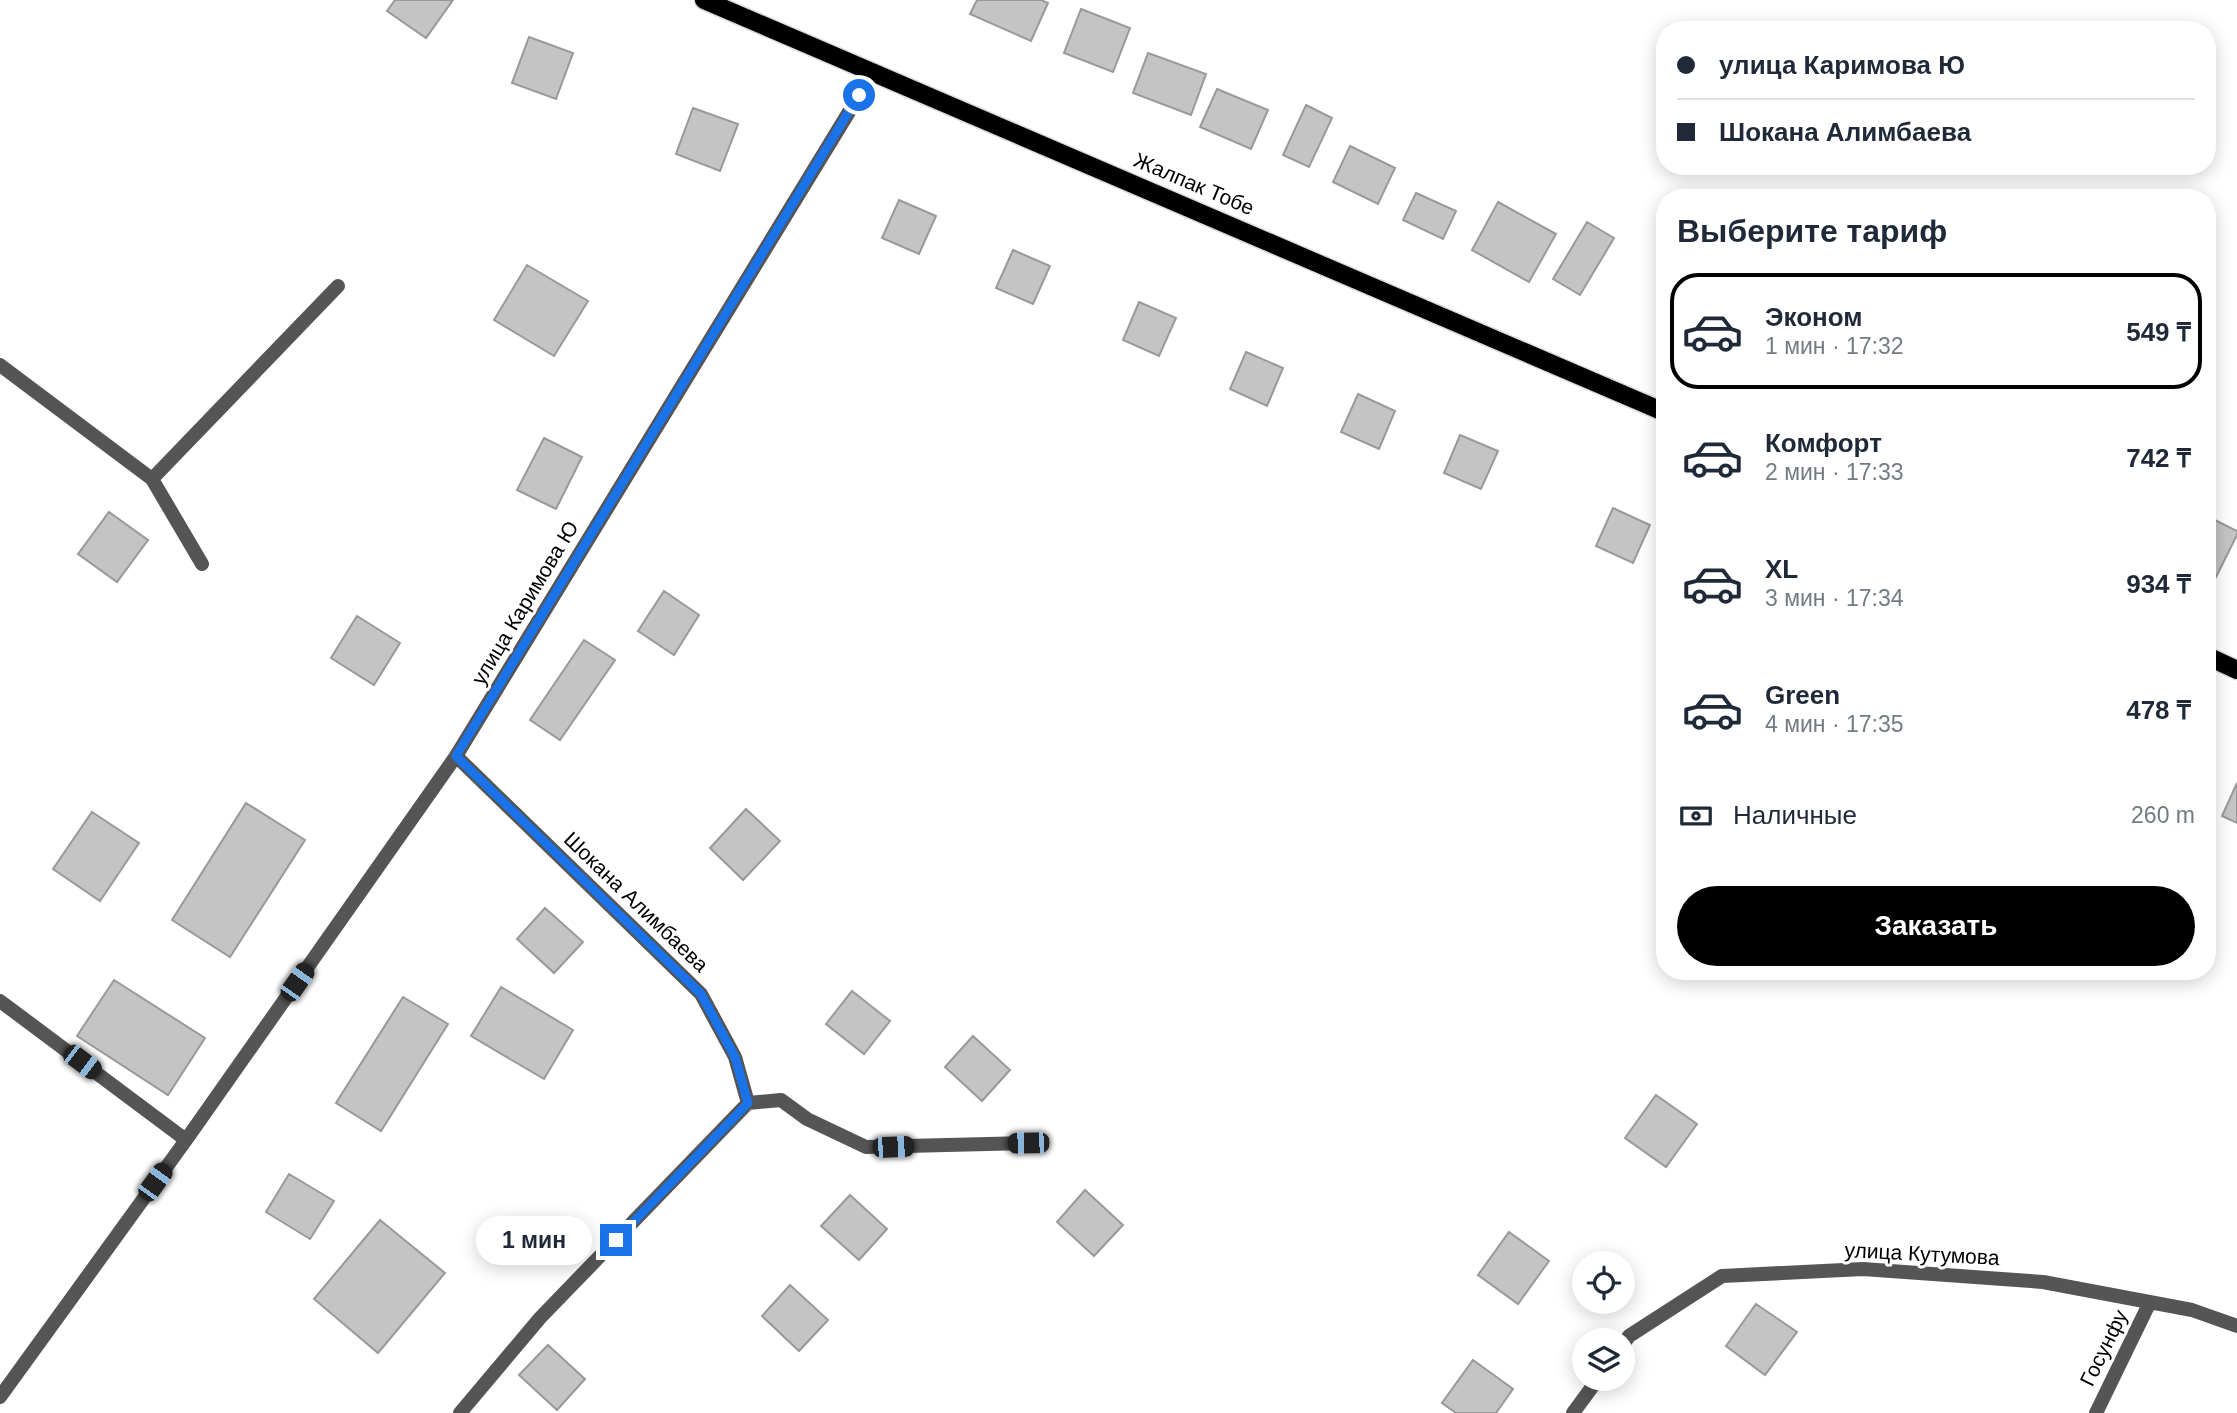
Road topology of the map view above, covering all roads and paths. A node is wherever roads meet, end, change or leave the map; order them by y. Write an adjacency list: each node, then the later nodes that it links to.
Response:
1 (704, 0): 2 (main road, Жалпак Тобе)
2 (874, 71): 5 (main road, Жалпак Тобе); 10 (street, улица Каримова Ю)
3 (338, 286): 6 (street)
4 (0, 365): 6 (street)
5 (1656, 409)
6 (152, 479): 7 (street)
7 (202, 564)
8 (2216, 660): 9 (main road)
9 (2237, 670)
10 (456, 756): 12 (street, Шокана Алимбаева); 13 (street, улица Каримова Ю)
11 (0, 1001): 13 (street)
12 (748, 1103): 14 (street); 20 (street)
13 (186, 1140): 19 (street, улица Каримова Ю)
14 (1028, 1143)
15 (2150, 1302): 16 (street, улица Кутумова); 17 (street, улица Кутумова); 22 (street, Госунфу)
16 (2237, 1326)
17 (1635, 1332)
18 (1589, 1391): 21 (street)
19 (0, 1397)
20 (460, 1413)
21 (1573, 1413)
22 (2096, 1413)

